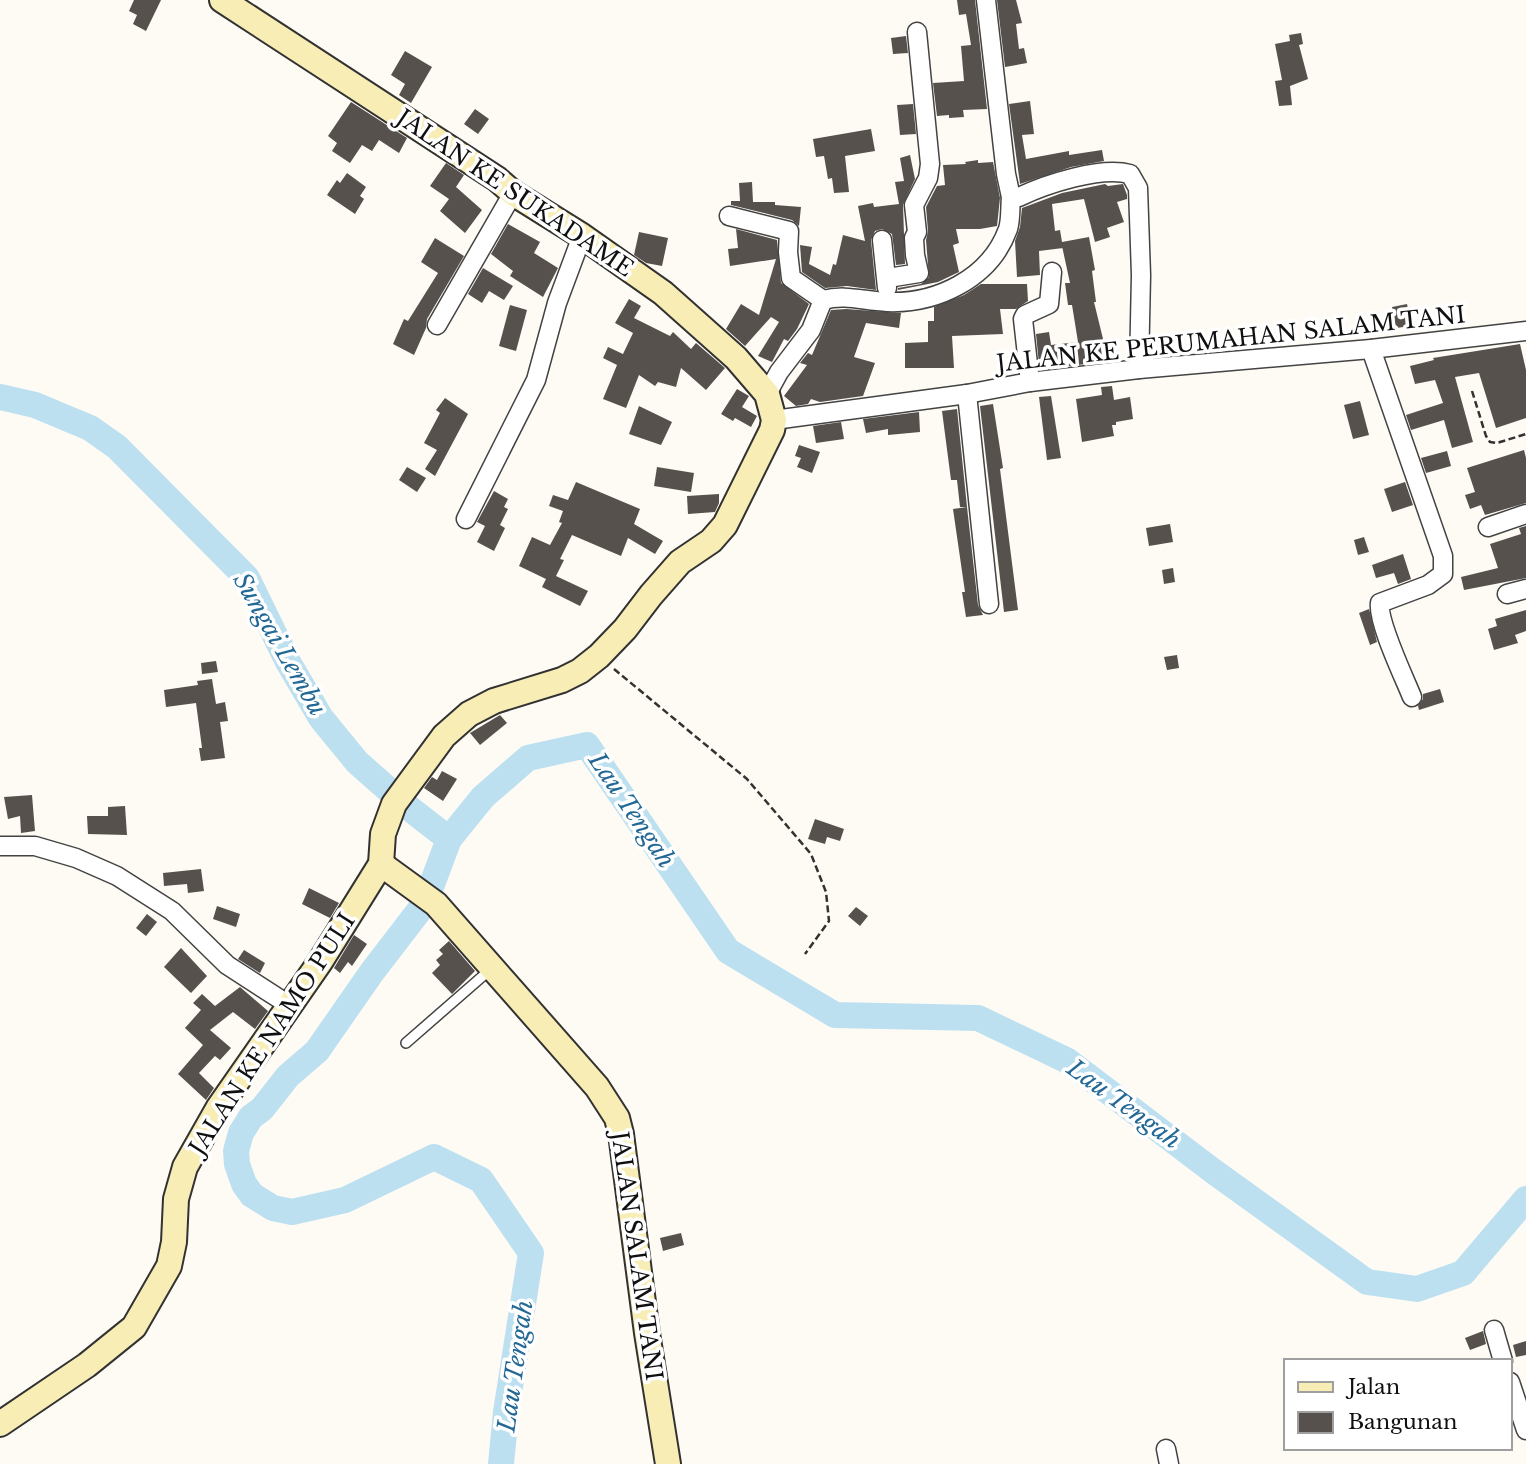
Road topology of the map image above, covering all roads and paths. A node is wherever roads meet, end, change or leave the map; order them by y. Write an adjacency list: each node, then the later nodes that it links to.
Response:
1 (222, 0): 4 (street, JALAN KE SUKADAME)
2 (986, 0): 5 (street)
3 (917, 32): 10 (street)
4 (513, 193): 7 (street, JALAN KE SUKADAME); 13 (street)
5 (1012, 197): 12 (street); 16 (street)
6 (729, 216): 11 (street)
7 (582, 236): 19 (street, JALAN KE SUKADAME); 24 (street)
8 (882, 240): 10 (street)
9 (1052, 272): 17 (street)
10 (888, 278): 12 (street)
11 (823, 300): 12 (street); 19 (street)
12 (886, 302)
13 (438, 325)
14 (1526, 331): 15 (street, JALAN KE PERUMAHAN SALAM TANI)
15 (1371, 349): 16 (street, JALAN KE PERUMAHAN SALAM TANI); 30 (street)
16 (1139, 369): 17 (street, JALAN KE PERUMAHAN SALAM TANI)
17 (1030, 382): 20 (street, JALAN KE PERUMAHAN SALAM TANI)
18 (1472, 391): 22 (path)
19 (767, 394): 21 (street, JALAN KE SUKADAME)
20 (967, 394): 21 (street, JALAN KE PERUMAHAN SALAM TANI); 28 (street)
21 (774, 420): 29 (street)
22 (1526, 434)
23 (1526, 514): 25 (street)
24 (466, 519)
25 (1488, 527)
26 (1526, 589): 27 (street)
27 (1507, 594)
28 (989, 604)
29 (599, 656): 32 (street); 33 (path)
30 (1412, 697)
31 (0, 846): 35 (street)
32 (389, 869): 34 (street, JALAN SALAM TANI); 35 (street, JALAN KE NAMO PULI)
33 (805, 954)
34 (493, 966): 36 (lane); 42 (street, JALAN SALAM TANI)
35 (289, 1005): 40 (street, JALAN KE NAMO PULI)
36 (406, 1043)
37 (1494, 1330): 38 (street)
38 (1502, 1359)
39 (1512, 1388): 41 (street)
40 (0, 1424)
41 (1526, 1430)
42 (668, 1464)

